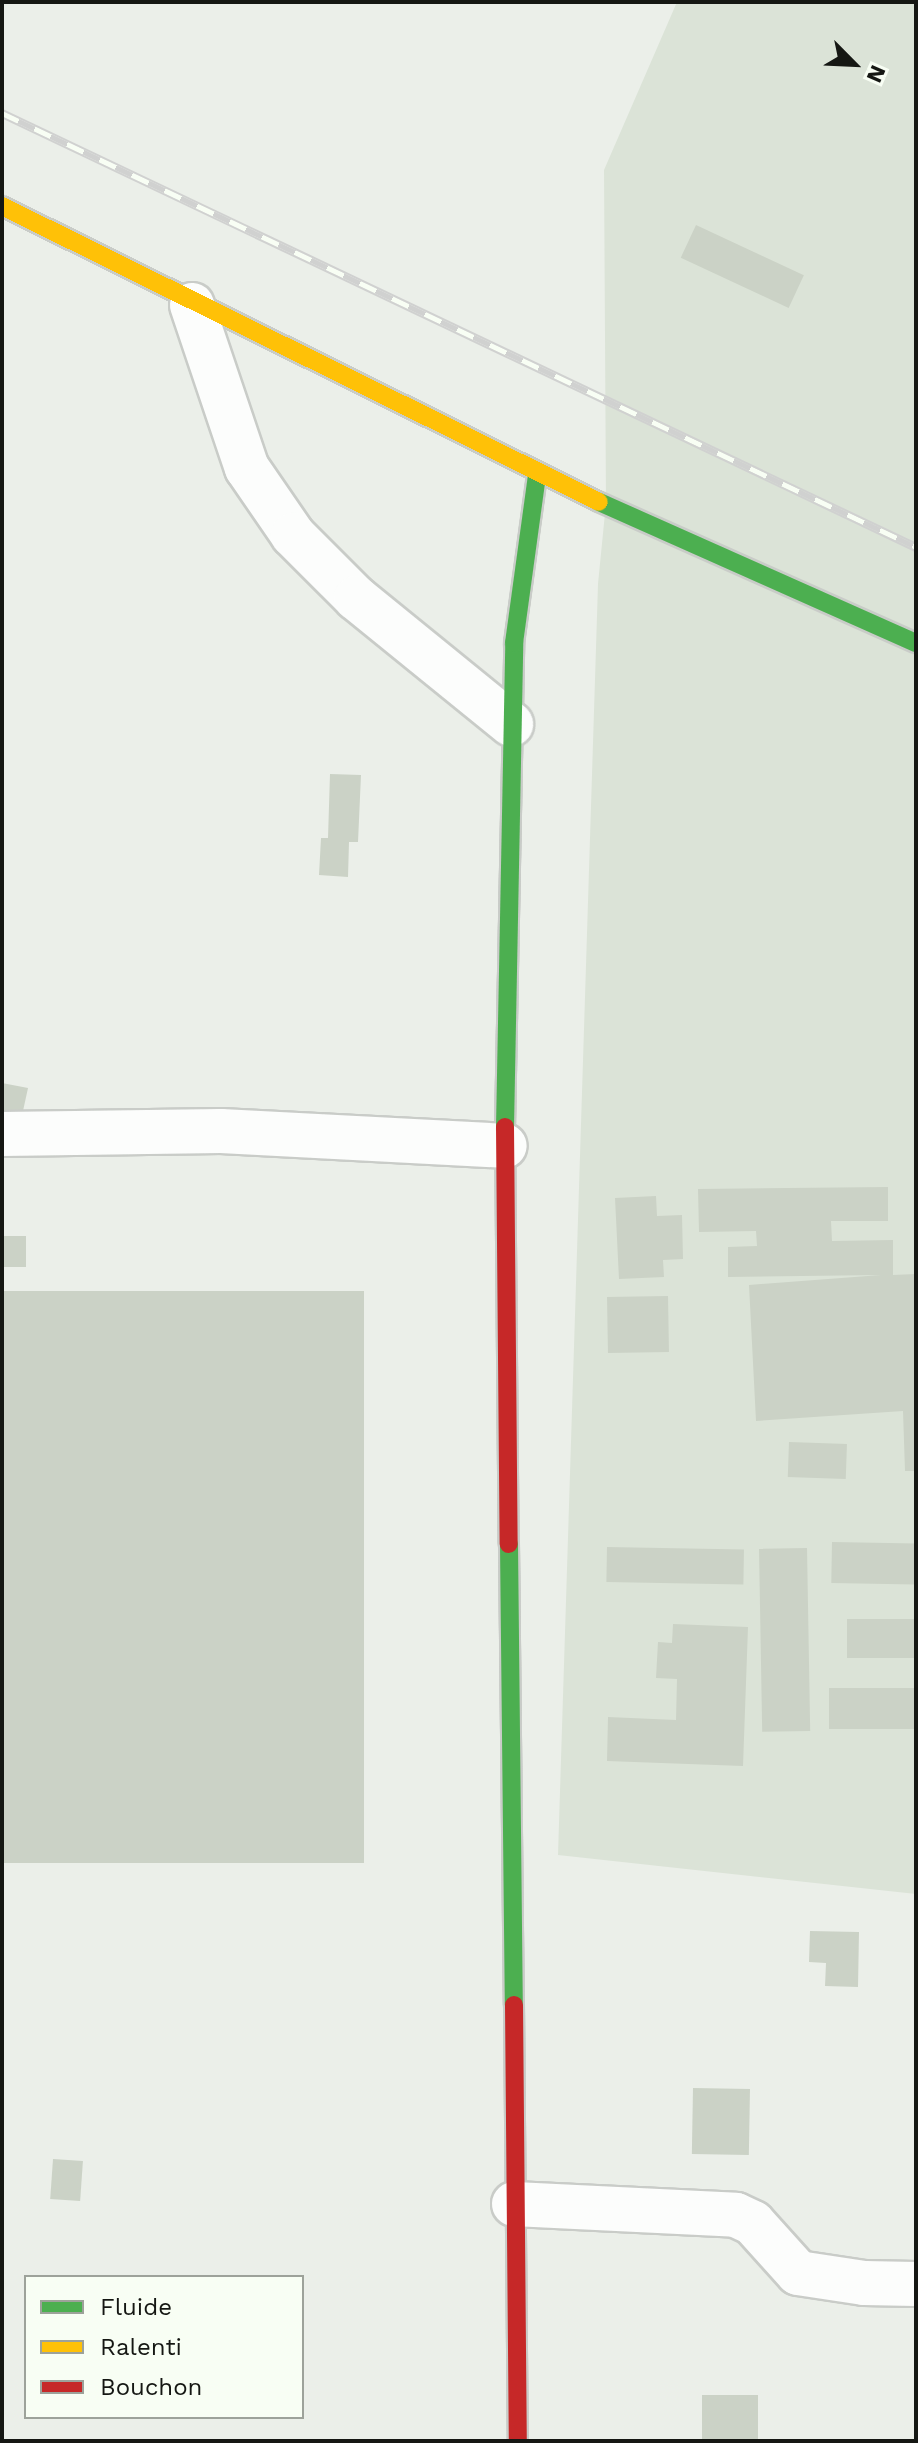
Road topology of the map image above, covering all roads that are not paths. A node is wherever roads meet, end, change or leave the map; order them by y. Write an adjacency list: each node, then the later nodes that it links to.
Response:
1 (2, 206): 2 (street)
2 (192, 305): 3 (street); 5 (street)
3 (537, 474): 4 (street); 5 (street)
4 (916, 643)
5 (511, 724): 7 (street)
6 (2, 1134): 7 (street)
7 (505, 1146): 8 (street)
8 (514, 2204): 9 (street); 10 (street)
9 (916, 2284)
10 (518, 2441)

